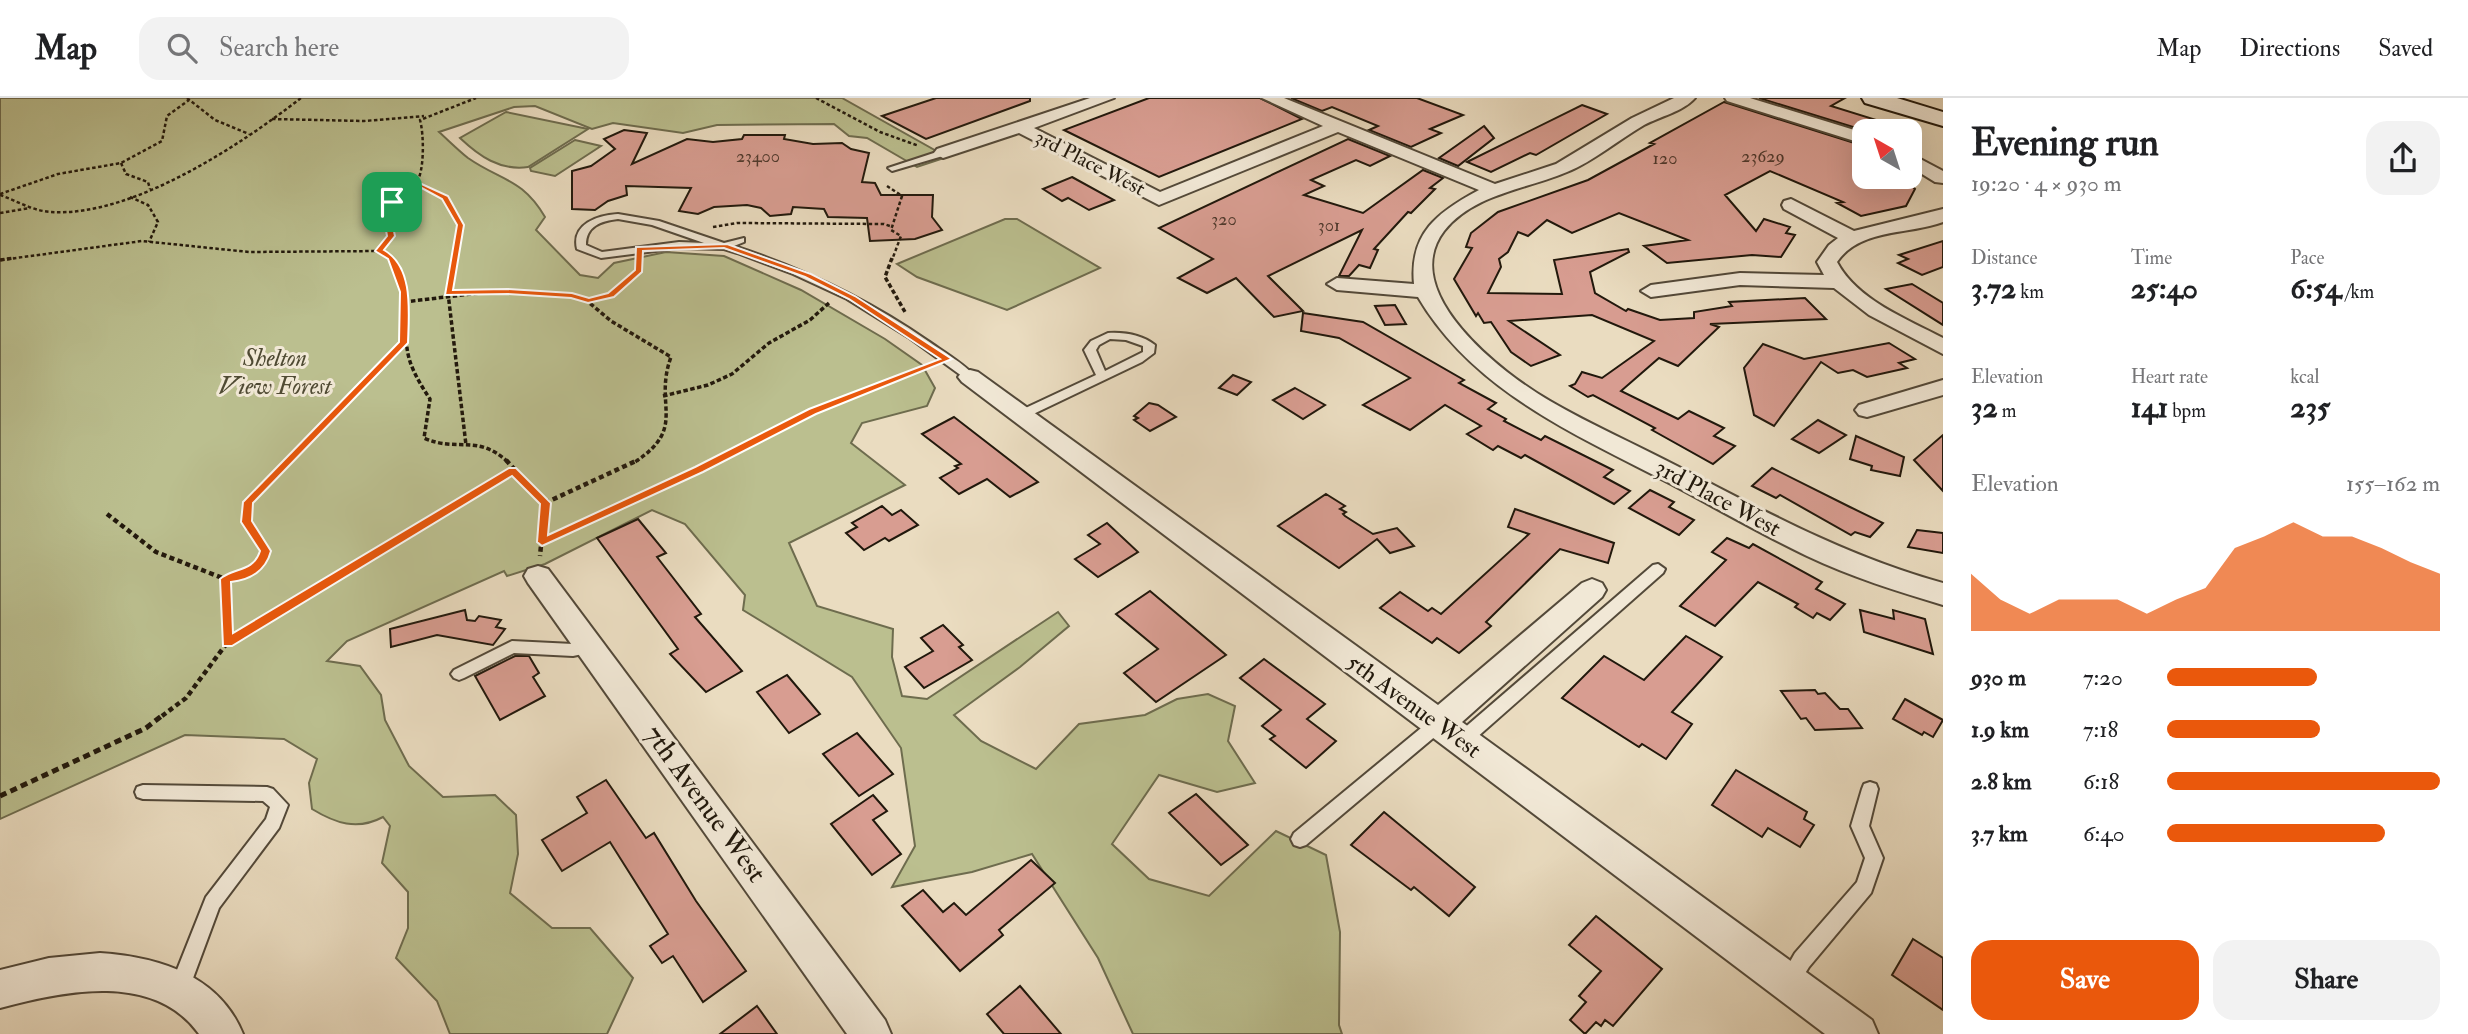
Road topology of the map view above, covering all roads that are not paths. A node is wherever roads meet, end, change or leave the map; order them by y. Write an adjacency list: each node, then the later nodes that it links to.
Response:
1 (1106, 98): 8 (street)
2 (1270, 98): 7 (street)
3 (1687, 98): 14 (street)
4 (1732, 98): 9 (street)
5 (1873, 98): 6 (main road)
6 (1942, 117)
7 (1337, 126): 8 (street, 3rd Place West); 14 (street)
8 (1020, 127): 10 (street)
9 (1852, 135)
10 (943, 153): 12 (lane)
11 (1922, 166): 13 (street)
12 (892, 168)
13 (1942, 179)
14 (1493, 190): 22 (street)
15 (1790, 205): 17 (street)
16 (1943, 215): 17 (street)
17 (1851, 237): 20 (street)
18 (741, 240): 19 (lane)
19 (724, 246): 19 (lane); 25 (lane)
20 (1838, 282): 23 (street); 24 (street)
21 (1337, 284): 22 (street)
22 (1425, 291): 33 (street, 3rd Place West)
23 (1651, 291)
24 (1943, 347)
25 (959, 368): 29 (street, 5th Avenue West)
26 (1102, 376): 26 (lane); 29 (lane)
27 (1943, 387): 28 (street)
28 (1867, 410)
29 (1021, 415): 36 (street, 5th Avenue West)
30 (1658, 569): 36 (lane)
31 (538, 576): 34 (street, 7th Avenue West)
32 (1592, 590): 36 (street)
33 (1943, 594)
34 (592, 647): 35 (lane); 44 (street, 7th Avenue West)
35 (458, 674)
36 (1450, 732): 39 (lane); 40 (street, 5th Avenue West)
37 (1870, 789): 40 (lane)
38 (143, 792): 42 (lane)
39 (1300, 839)
40 (1788, 982): 45 (street, 5th Avenue West)
41 (0, 989): 42 (street)
42 (179, 992): 43 (street)
43 (223, 1034)
44 (871, 1034)
45 (1858, 1034)

